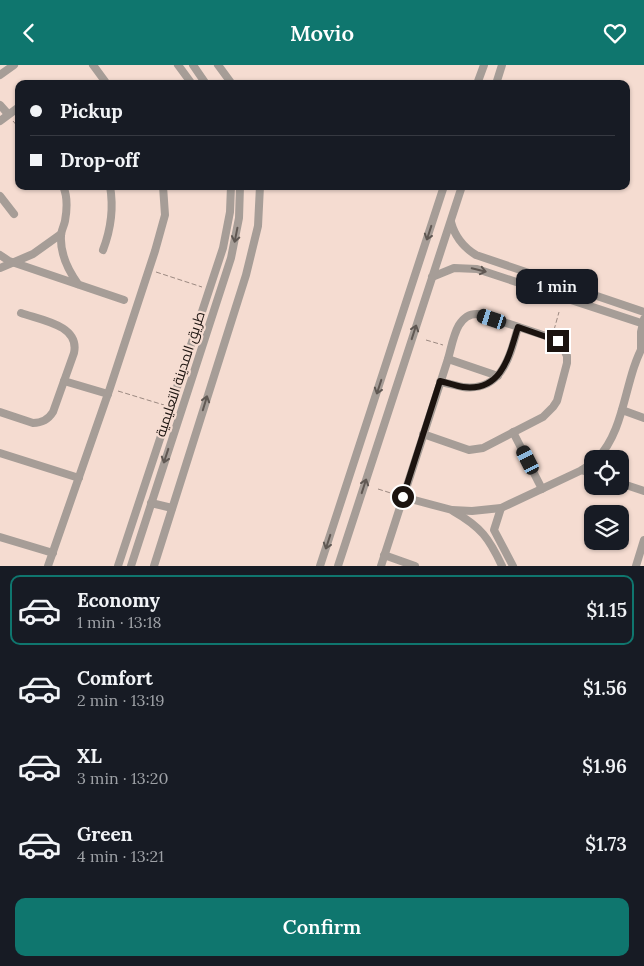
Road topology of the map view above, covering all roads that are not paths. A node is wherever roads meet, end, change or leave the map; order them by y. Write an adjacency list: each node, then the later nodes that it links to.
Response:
1 (14, 65): 8 (street)
2 (93, 65): 9 (street)
3 (178, 65): 10 (street)
4 (193, 65): 11 (street)
5 (218, 65): 12 (street)
6 (484, 65): 13 (street)
7 (502, 65): 14 (street)
8 (0, 75)
9 (104, 80)
10 (189, 80)
11 (203, 80)
12 (229, 80)
13 (478, 80)
14 (497, 80)
15 (0, 105): 17 (street)
16 (15, 110): 17 (street)
17 (8, 115): 18 (street)
18 (0, 121)
19 (64, 190): 30 (street)
20 (111, 190): 31 (street)
21 (163, 190): 47 (street)
22 (231, 190): 70 (street)
23 (240, 190): 61 (street, طريق المدينة التعليمية, one-way to 61)
24 (260, 190): 62 (street, one-way to 24)
25 (443, 190): 73 (street, one-way to 73)
26 (461, 190): 29 (street)
27 (0, 196): 28 (street)
28 (14, 214)
29 (450, 221): 35 (street); 38 (street)
30 (60, 234): 33 (street); 36 (street)
31 (103, 251)
32 (0, 255): 33 (street)
33 (13, 262): 34 (street); 36 (street)
34 (0, 268)
35 (432, 277): 40 (street, one-way to 40); 74 (street, one-way to 35)
36 (78, 284): 37 (street)
37 (124, 300)
38 (644, 312)
39 (21, 313): 45 (street)
40 (643, 322): 42 (street)
41 (518, 327): 43 (street); 44 (street); 51 (street)
42 (643, 346): 48 (street)
43 (448, 359): 44 (street); 46 (street)
44 (498, 376): 46 (street)
45 (64, 381): 47 (street); 49 (street)
46 (440, 381): 52 (street)
47 (109, 391): 56 (street)
48 (622, 410): 50 (street); 53 (street)
49 (0, 413)
50 (644, 418)
51 (513, 432): 52 (street); 58 (street)
52 (423, 434): 60 (street)
53 (604, 450)
54 (0, 453): 56 (street)
55 (582, 470): 58 (street)
56 (79, 478): 67 (street)
57 (629, 486): 59 (street)
58 (542, 489): 63 (street)
59 (644, 491)
60 (403, 497): 64 (street); 68 (street)
61 (151, 503): 62 (street); 71 (street, طريق المدينة التعليمية)
62 (172, 508): 72 (street)
63 (501, 508): 64 (street); 78 (street)
64 (452, 510): 77 (street)
65 (0, 537): 67 (street)
66 (644, 540): 79 (street)
67 (52, 553): 69 (street)
68 (384, 555): 75 (street); 76 (street)
69 (48, 566)
70 (118, 566)
71 (131, 566)
72 (154, 566)
73 (320, 566)
74 (338, 566)
75 (381, 566)
76 (415, 566)
77 (502, 566)
78 (513, 566)
79 (636, 566)

